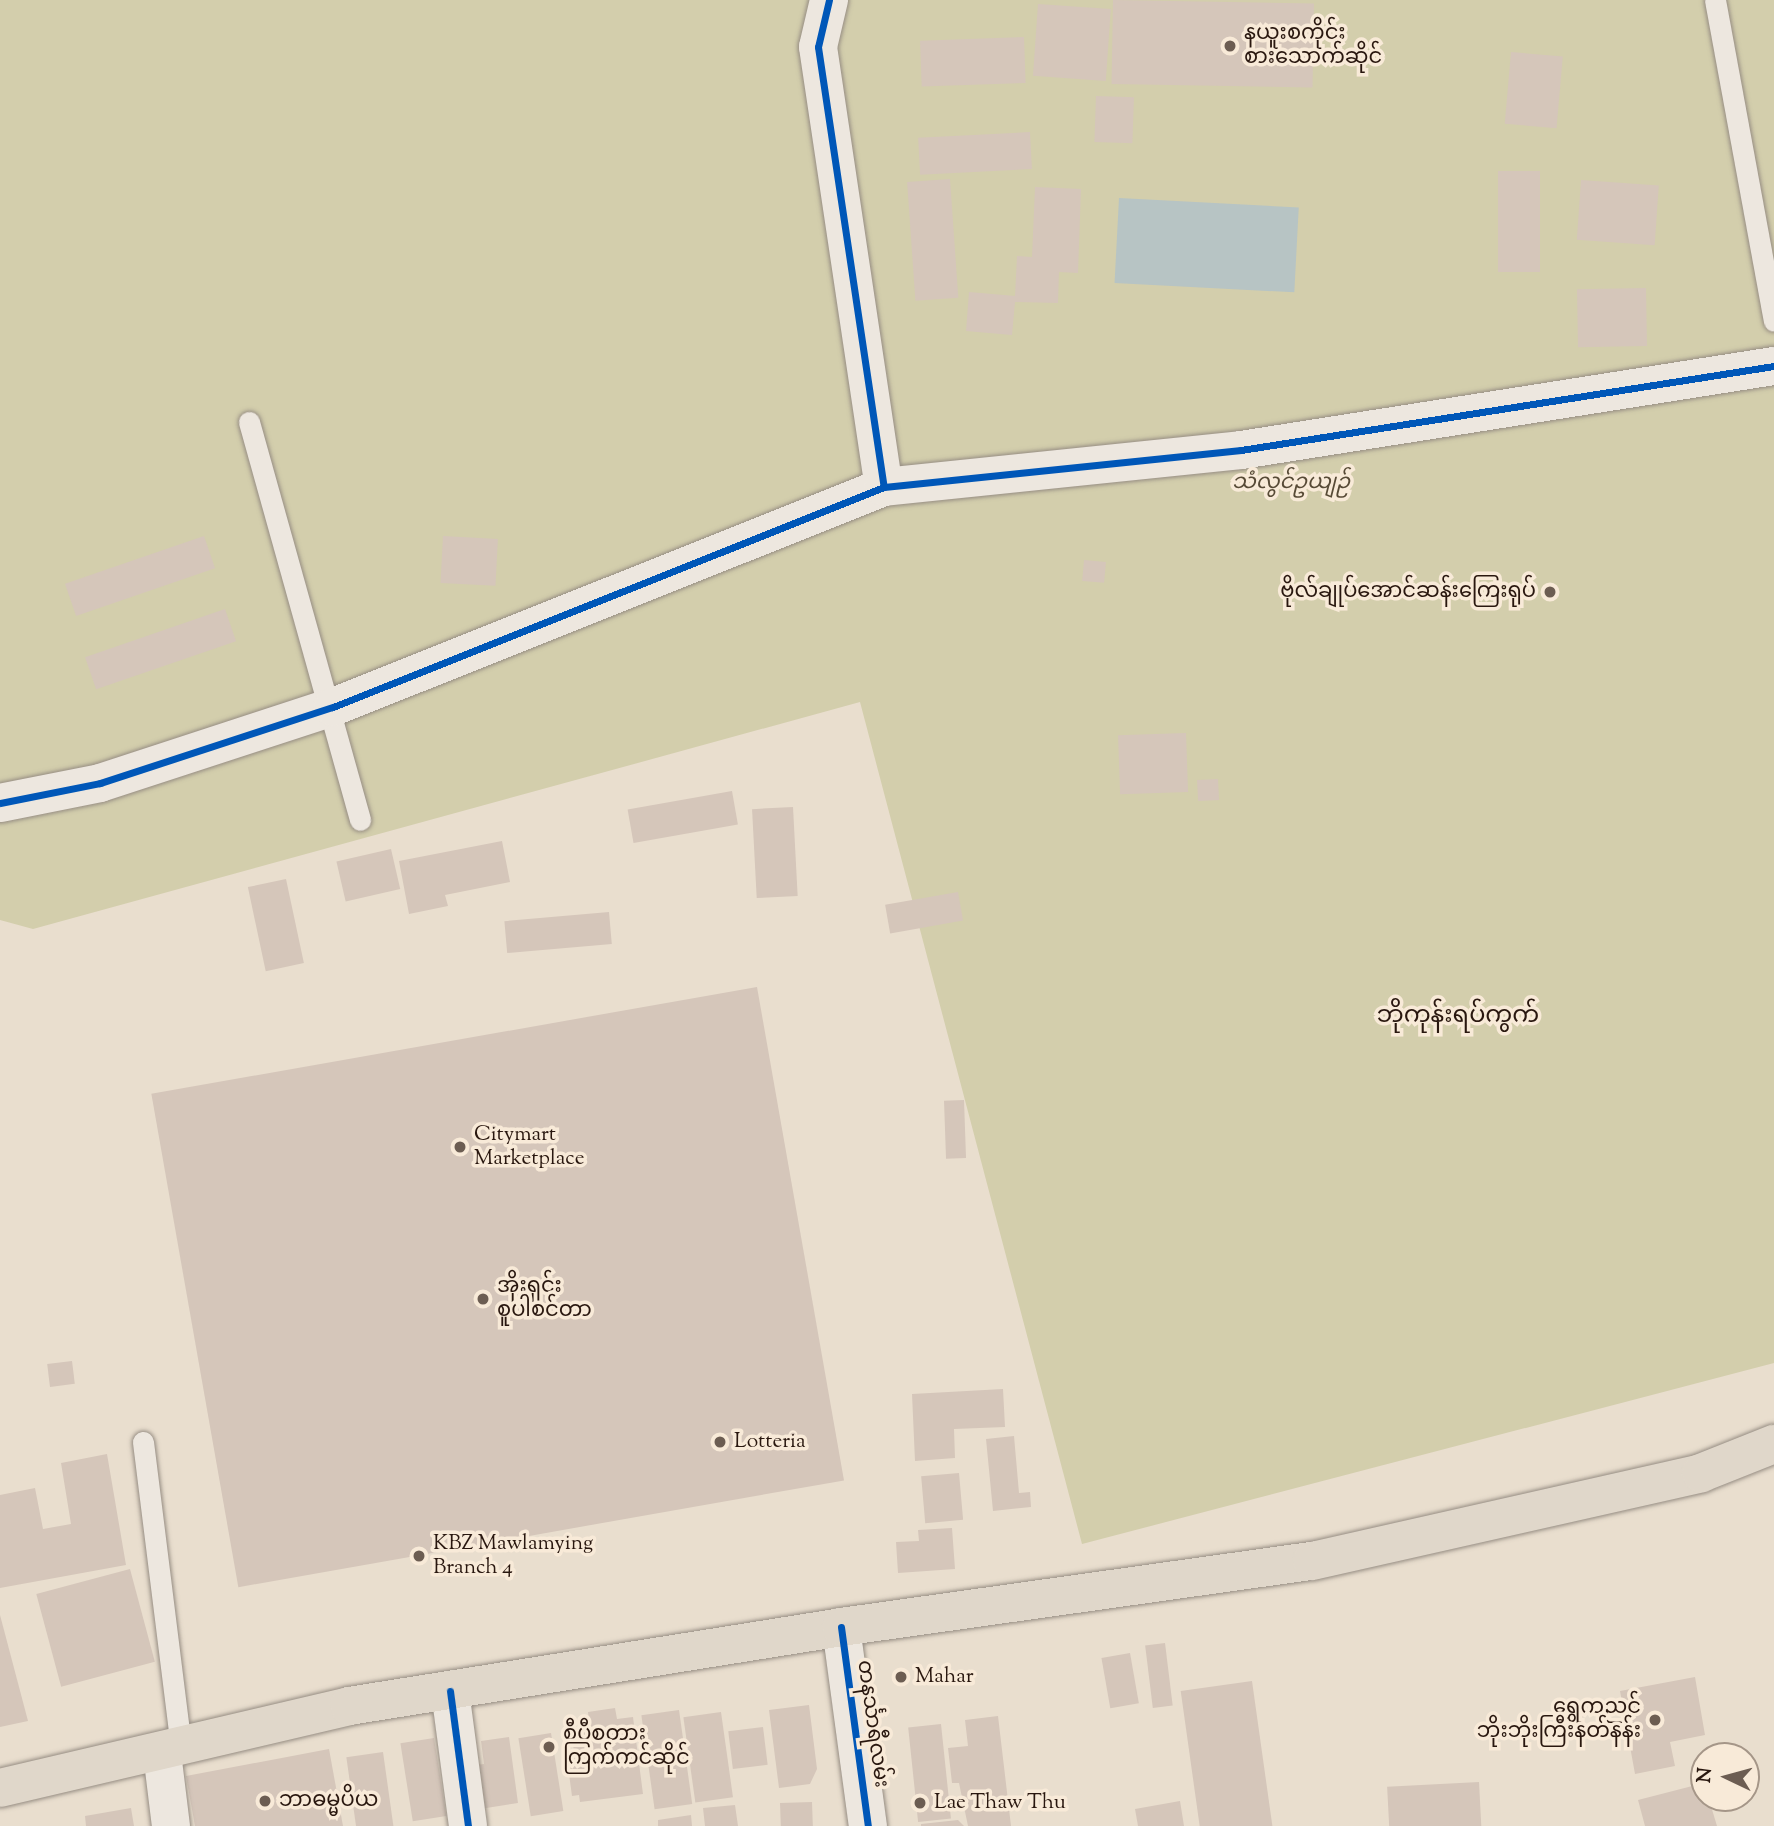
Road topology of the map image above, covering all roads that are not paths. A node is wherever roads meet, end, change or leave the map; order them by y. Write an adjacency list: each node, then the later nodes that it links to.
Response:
1 (829, 0): 6 (street)
2 (1715, 0): 3 (lane)
3 (1774, 321)
4 (1774, 366): 6 (street)
5 (249, 422): 7 (lane)
6 (884, 487): 7 (street)
7 (334, 707): 8 (street); 9 (lane)
8 (0, 803)
9 (360, 820)
10 (143, 1443): 14 (lane)
11 (1774, 1444): 12 (main road)
12 (841, 1627): 13 (main road); 18 (street, တနင်္သာရီလမ်း)
13 (450, 1691): 14 (main road); 17 (street)
14 (172, 1751): 15 (main road); 16 (street)
15 (0, 1788)
16 (171, 1826)
17 (468, 1826)
18 (868, 1826)

